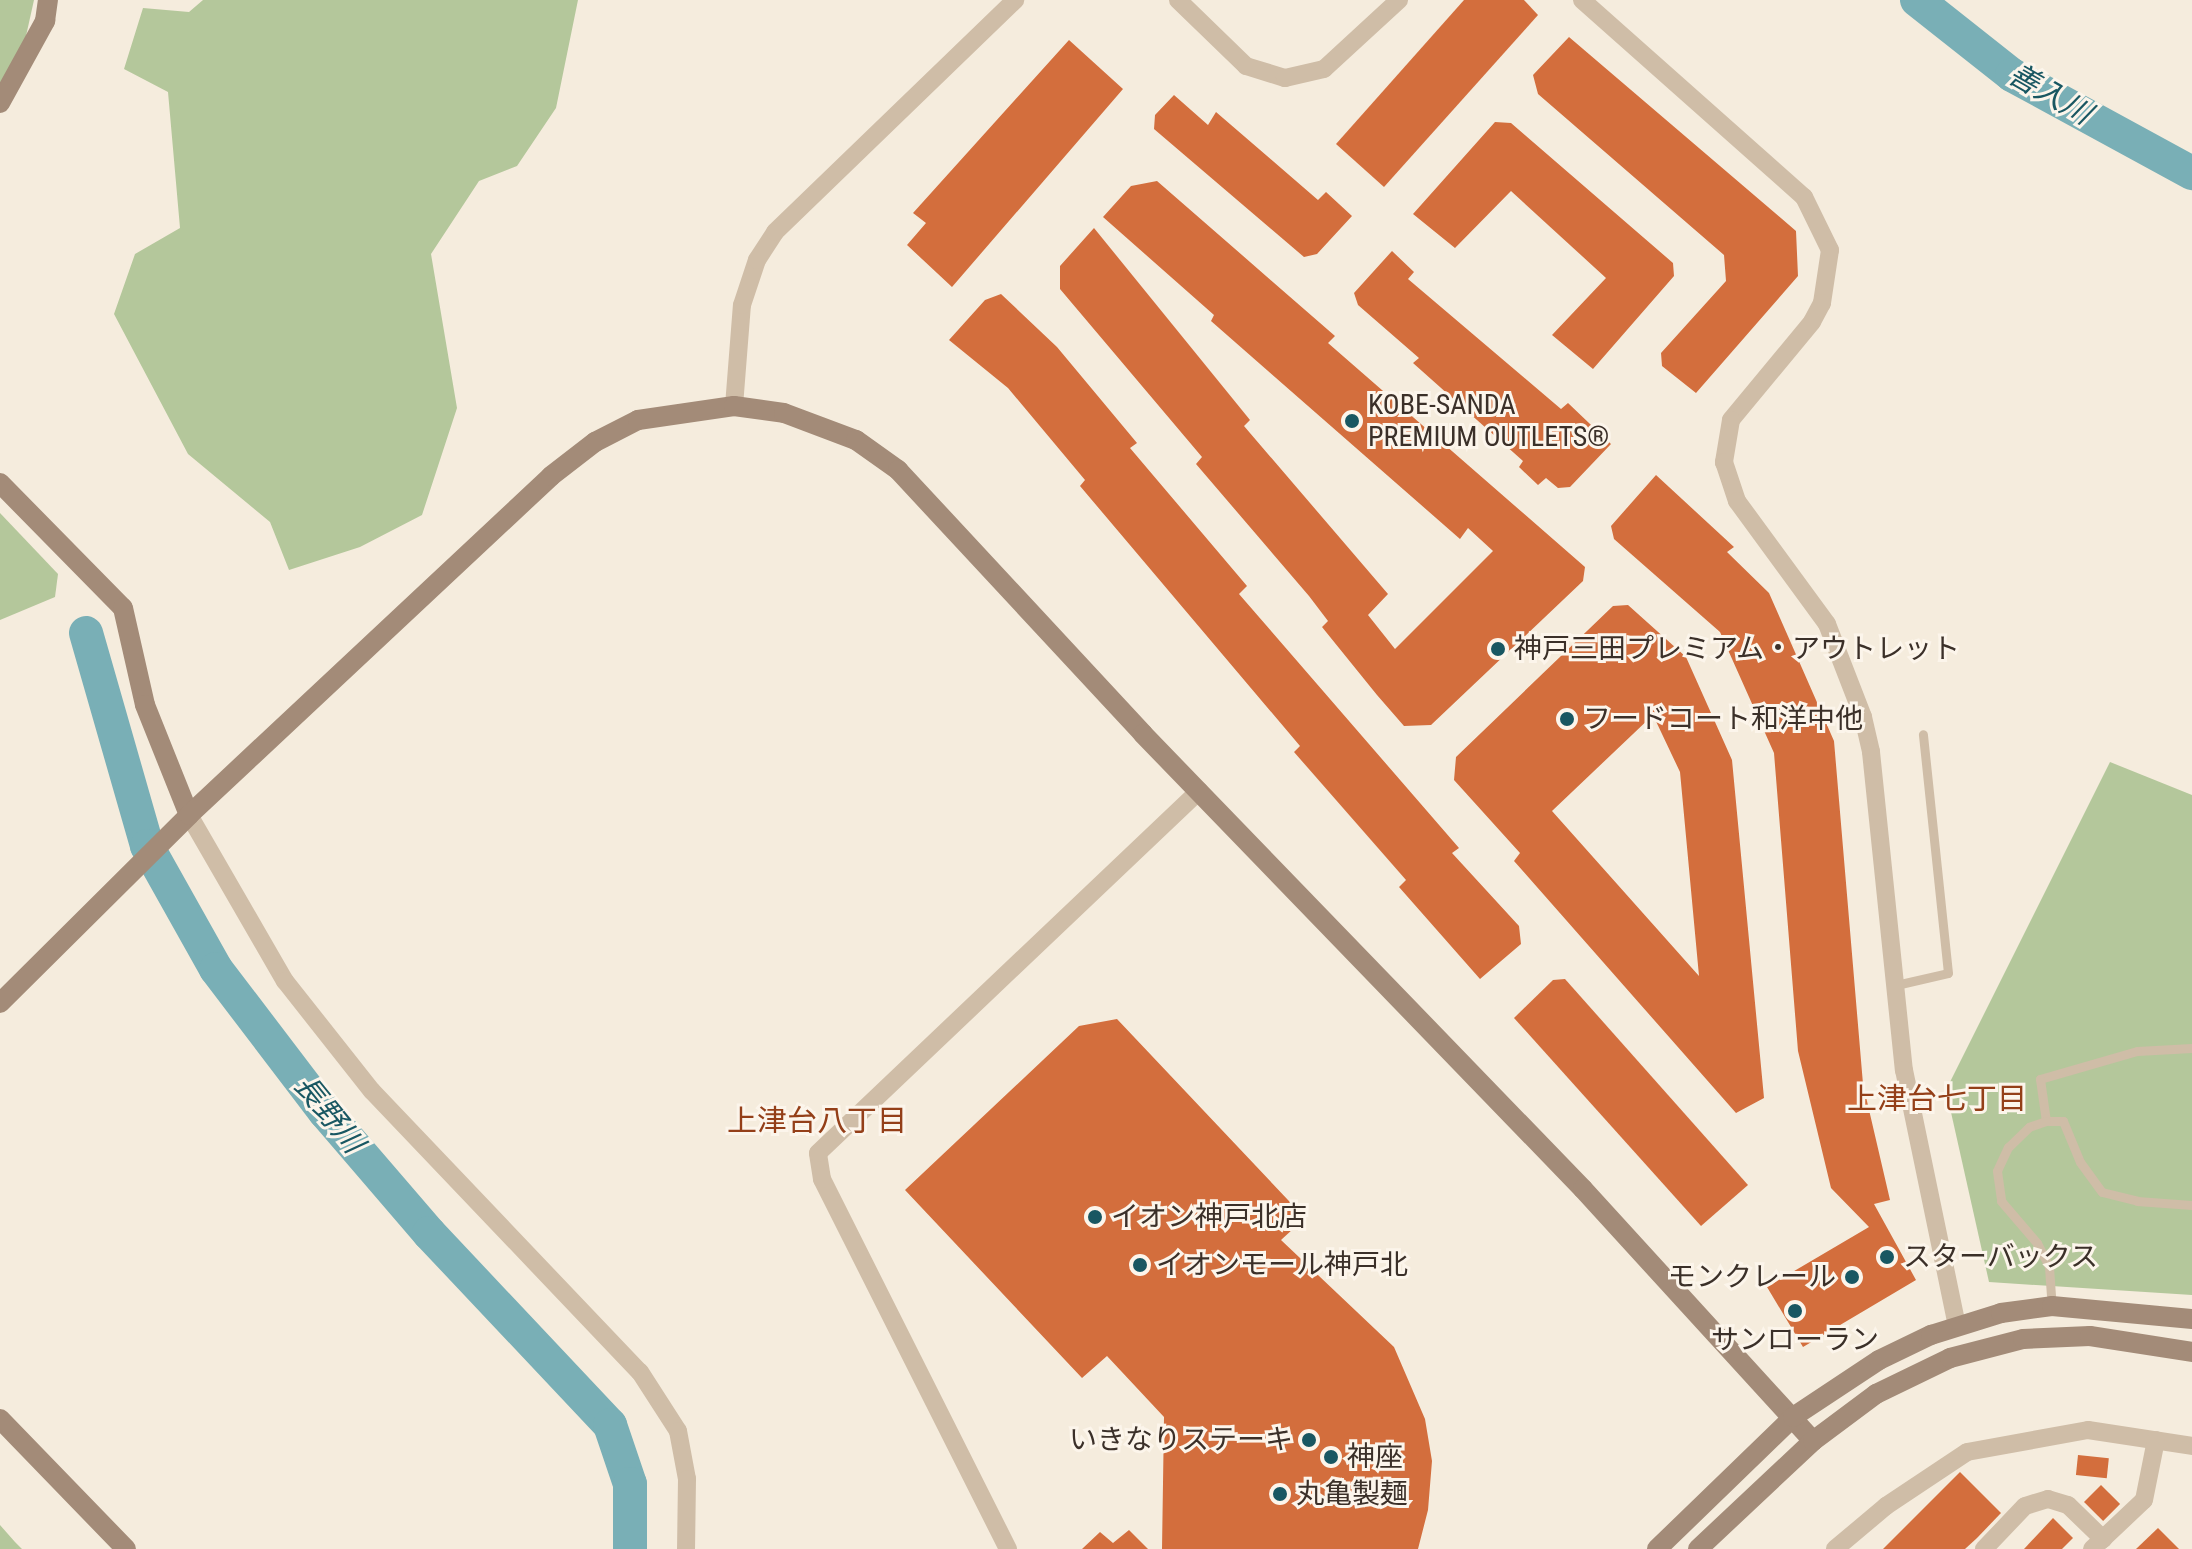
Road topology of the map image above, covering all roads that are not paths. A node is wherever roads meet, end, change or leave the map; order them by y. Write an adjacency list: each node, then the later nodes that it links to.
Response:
1 (48, 0): 6 (street)
2 (1015, 0): 7 (street)
3 (1178, 0): 4 (street)
4 (1399, 0)
5 (1582, 0): 12 (street)
6 (0, 103)
7 (734, 406): 10 (street); 11 (street)
8 (0, 483): 11 (street)
9 (1923, 734): 12 (lane)
10 (1199, 791): 21 (street); 29 (street)
11 (189, 815): 13 (street); 28 (street)
12 (1896, 985): 19 (street)
13 (0, 1003)
14 (2192, 1048): 15 (lane)
15 (2046, 1121): 16 (lane); 17 (lane)
16 (2192, 1205)
17 (2052, 1306): 18 (street); 19 (street)
18 (2192, 1319)
19 (1957, 1325): 21 (street)
20 (2192, 1352): 24 (street)
21 (1793, 1417): 24 (street); 30 (street)
22 (0, 1419): 27 (street)
23 (2156, 1440): 25 (street); 26 (street); 32 (street)
24 (1813, 1441): 31 (street)
25 (2192, 1446)
26 (2098, 1544): 33 (street)
27 (126, 1549)
28 (686, 1549)
29 (1008, 1549)
30 (1657, 1549)
31 (1698, 1549)
32 (1835, 1549)
33 (1984, 1549)

